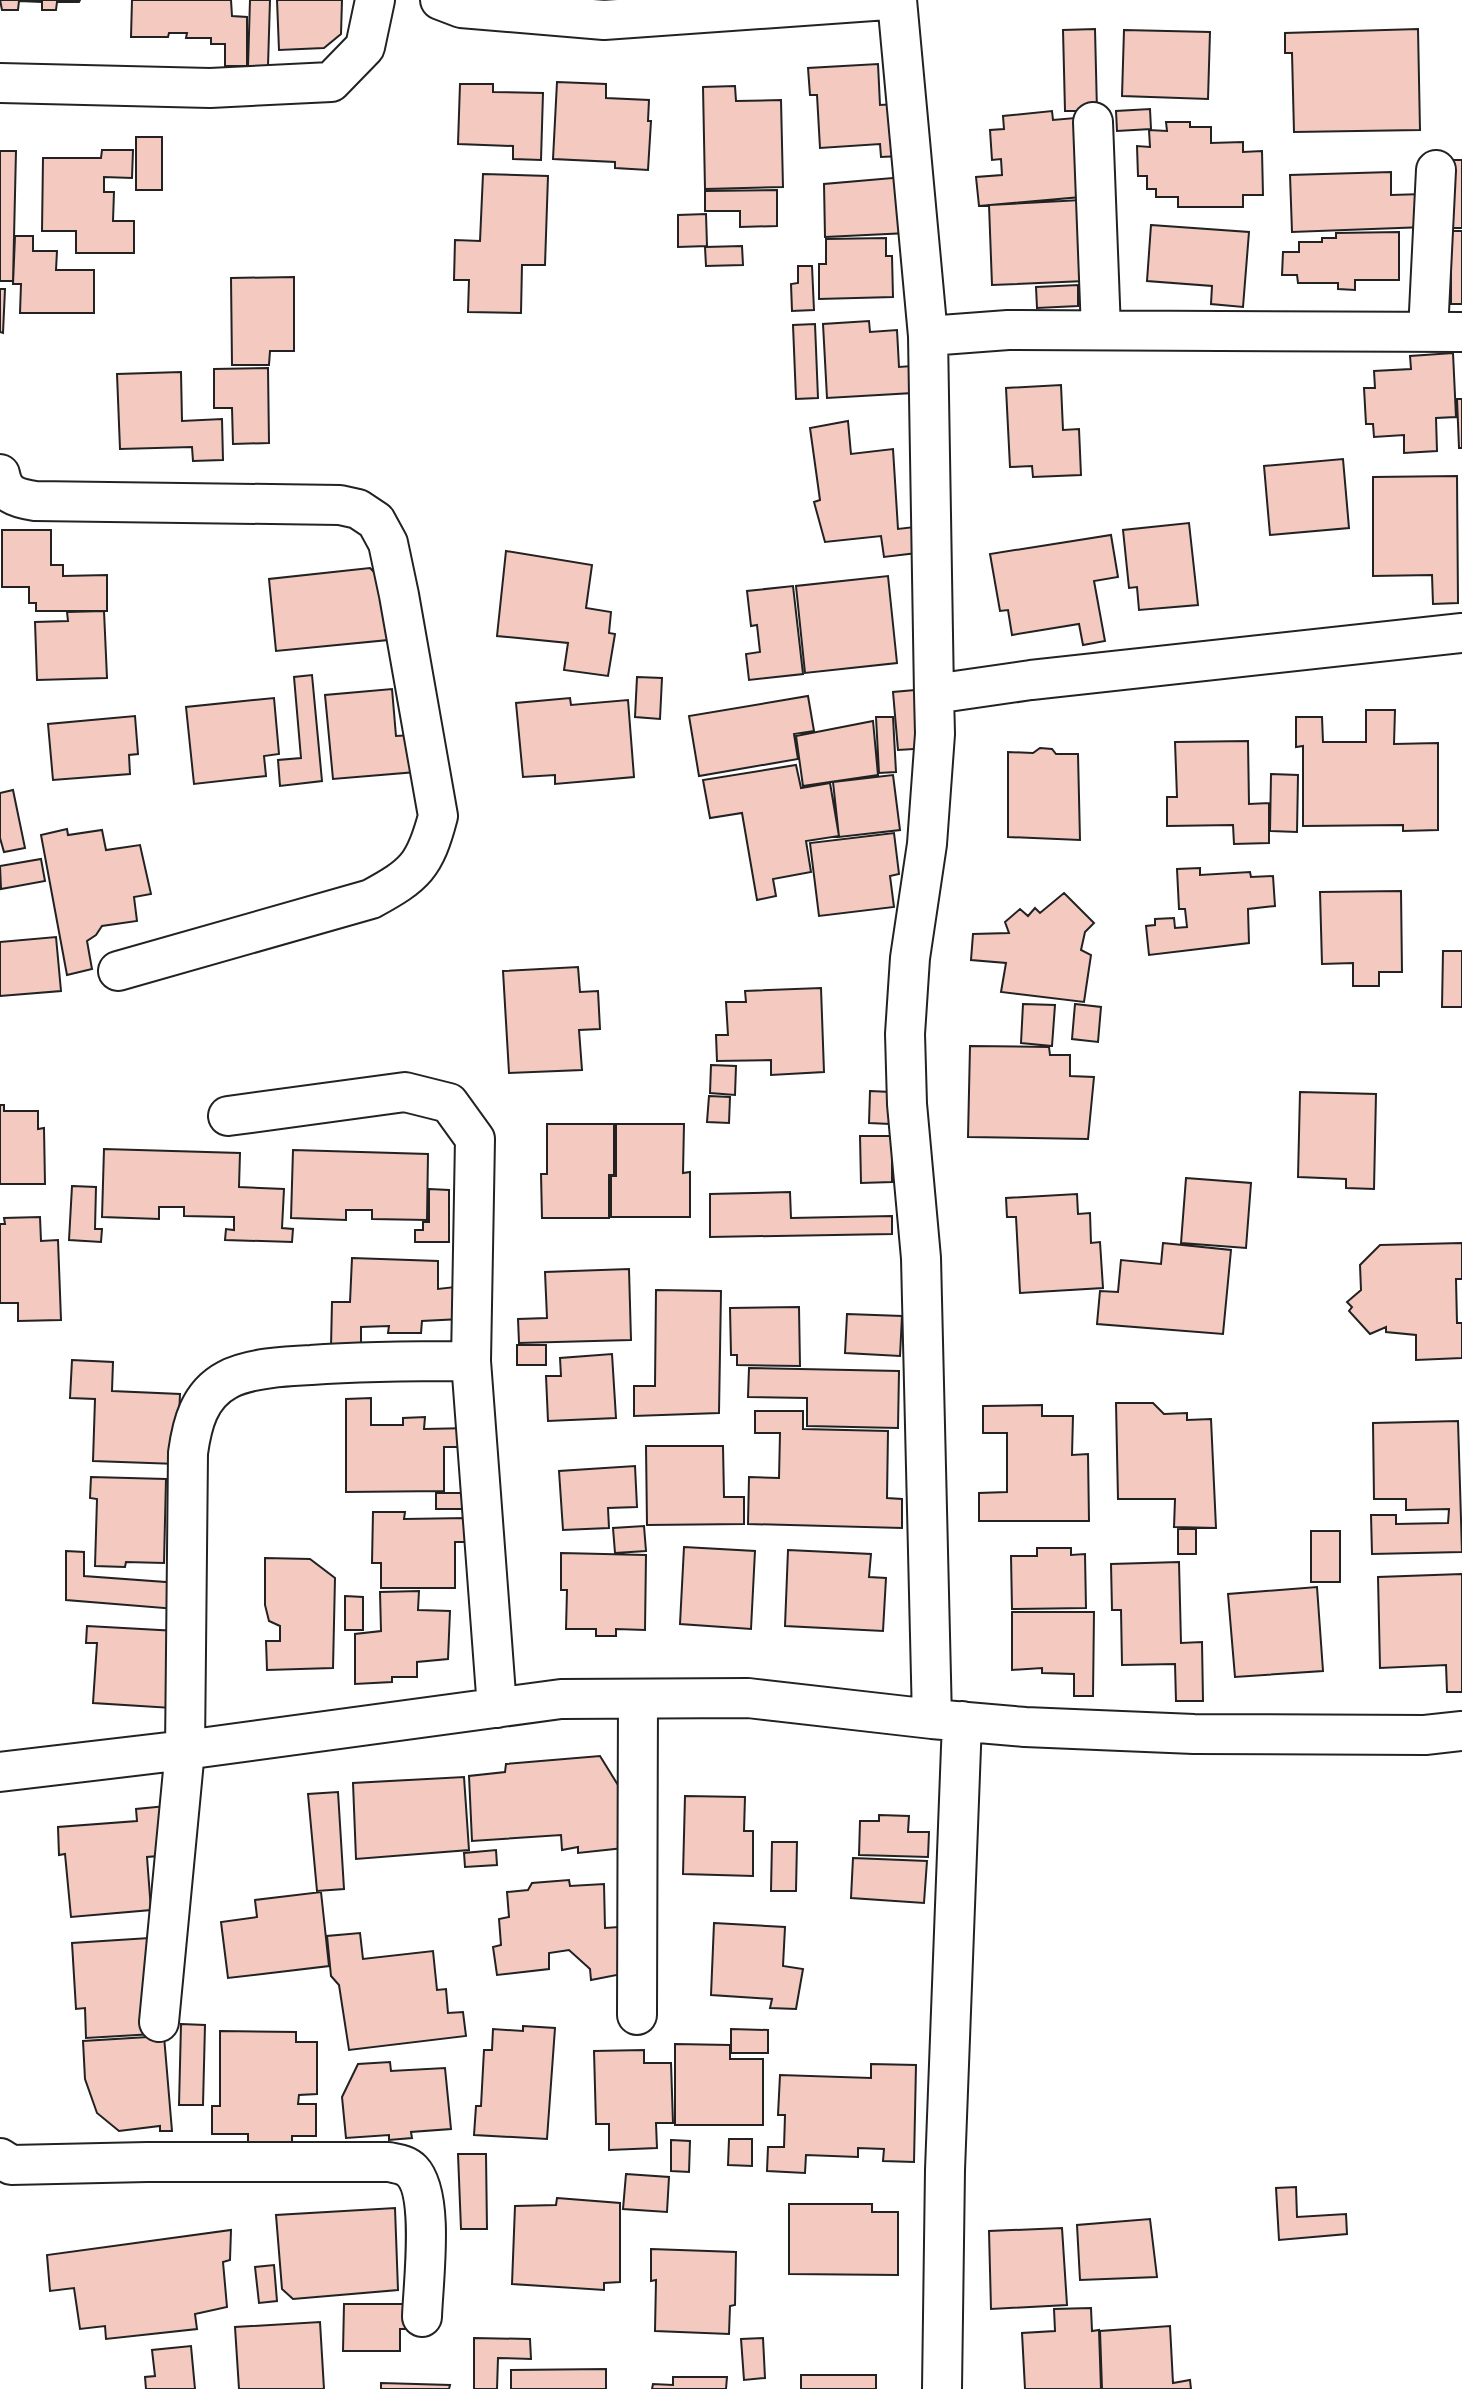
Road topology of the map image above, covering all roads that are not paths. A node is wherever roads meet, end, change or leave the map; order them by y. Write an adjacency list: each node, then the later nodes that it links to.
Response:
1 (375, 0): 5 (street)
2 (440, 0): 3 (street)
3 (887, 0)
4 (897, 0): 10 (street)
5 (0, 83)
6 (1093, 122): 8 (street)
7 (1436, 170): 9 (street)
8 (1101, 330): 9 (street); 10 (street)
9 (1445, 332)
10 (928, 336): 13 (street)
11 (0, 474): 14 (street)
12 (1462, 633): 13 (street)
13 (934, 694): 19 (street)
14 (118, 971)
15 (228, 1116): 16 (street)
16 (471, 1361): 18 (street); 21 (street)
17 (638, 1699): 18 (street); 19 (street); 23 (street)
18 (497, 1708): 21 (street)
19 (947, 1720): 20 (street); 27 (street)
20 (1462, 1731)
21 (185, 1750): 22 (street); 24 (street)
22 (0, 1772)
23 (637, 2015)
24 (159, 2022)
25 (0, 2158): 26 (street)
26 (422, 2317)
27 (942, 2389)

